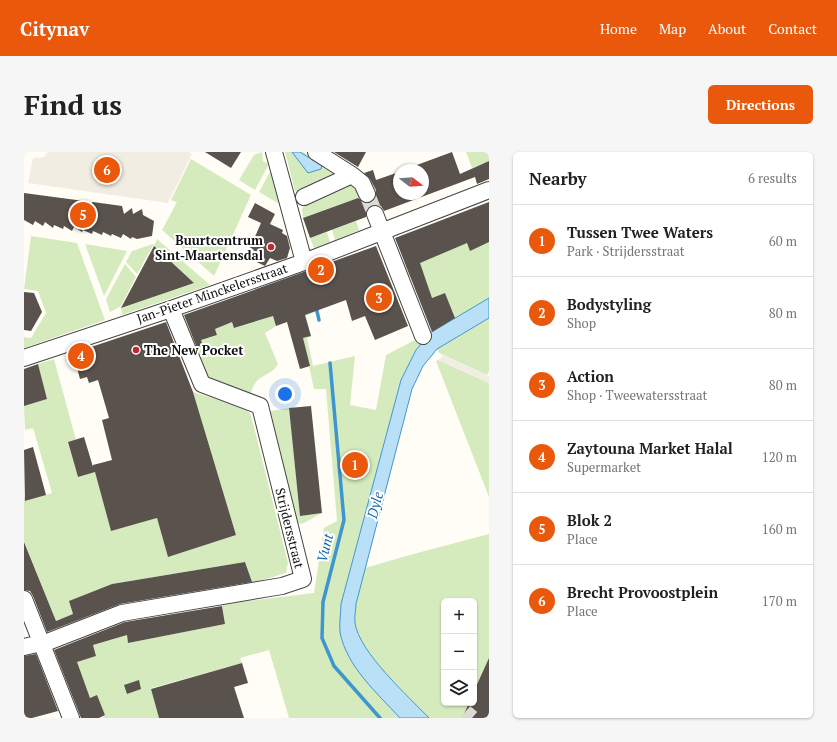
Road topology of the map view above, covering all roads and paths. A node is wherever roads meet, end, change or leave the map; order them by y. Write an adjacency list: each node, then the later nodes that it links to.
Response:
1 (274, 152): 9 (street)
2 (316, 152): 3 (street)
3 (352, 175): 5 (street); 6 (street)
4 (489, 190): 8 (street, Jan-Pieter Minckelersstraat)
5 (367, 194)
6 (304, 197)
7 (375, 214): 8 (street)
8 (381, 233): 9 (street, Jan-Pieter Minckelersstraat); 11 (street)
9 (304, 262): 10 (street, Jan-Pieter Minckelersstraat)
10 (171, 309): 12 (street, Jan-Pieter Minckelersstraat); 14 (street, Strijdersstraat)
11 (423, 336)
12 (24, 358)
13 (24, 599): 14 (street)
14 (42, 644): 15 (street, Strijdersstraat); 16 (street)
15 (24, 647)
16 (69, 718)

